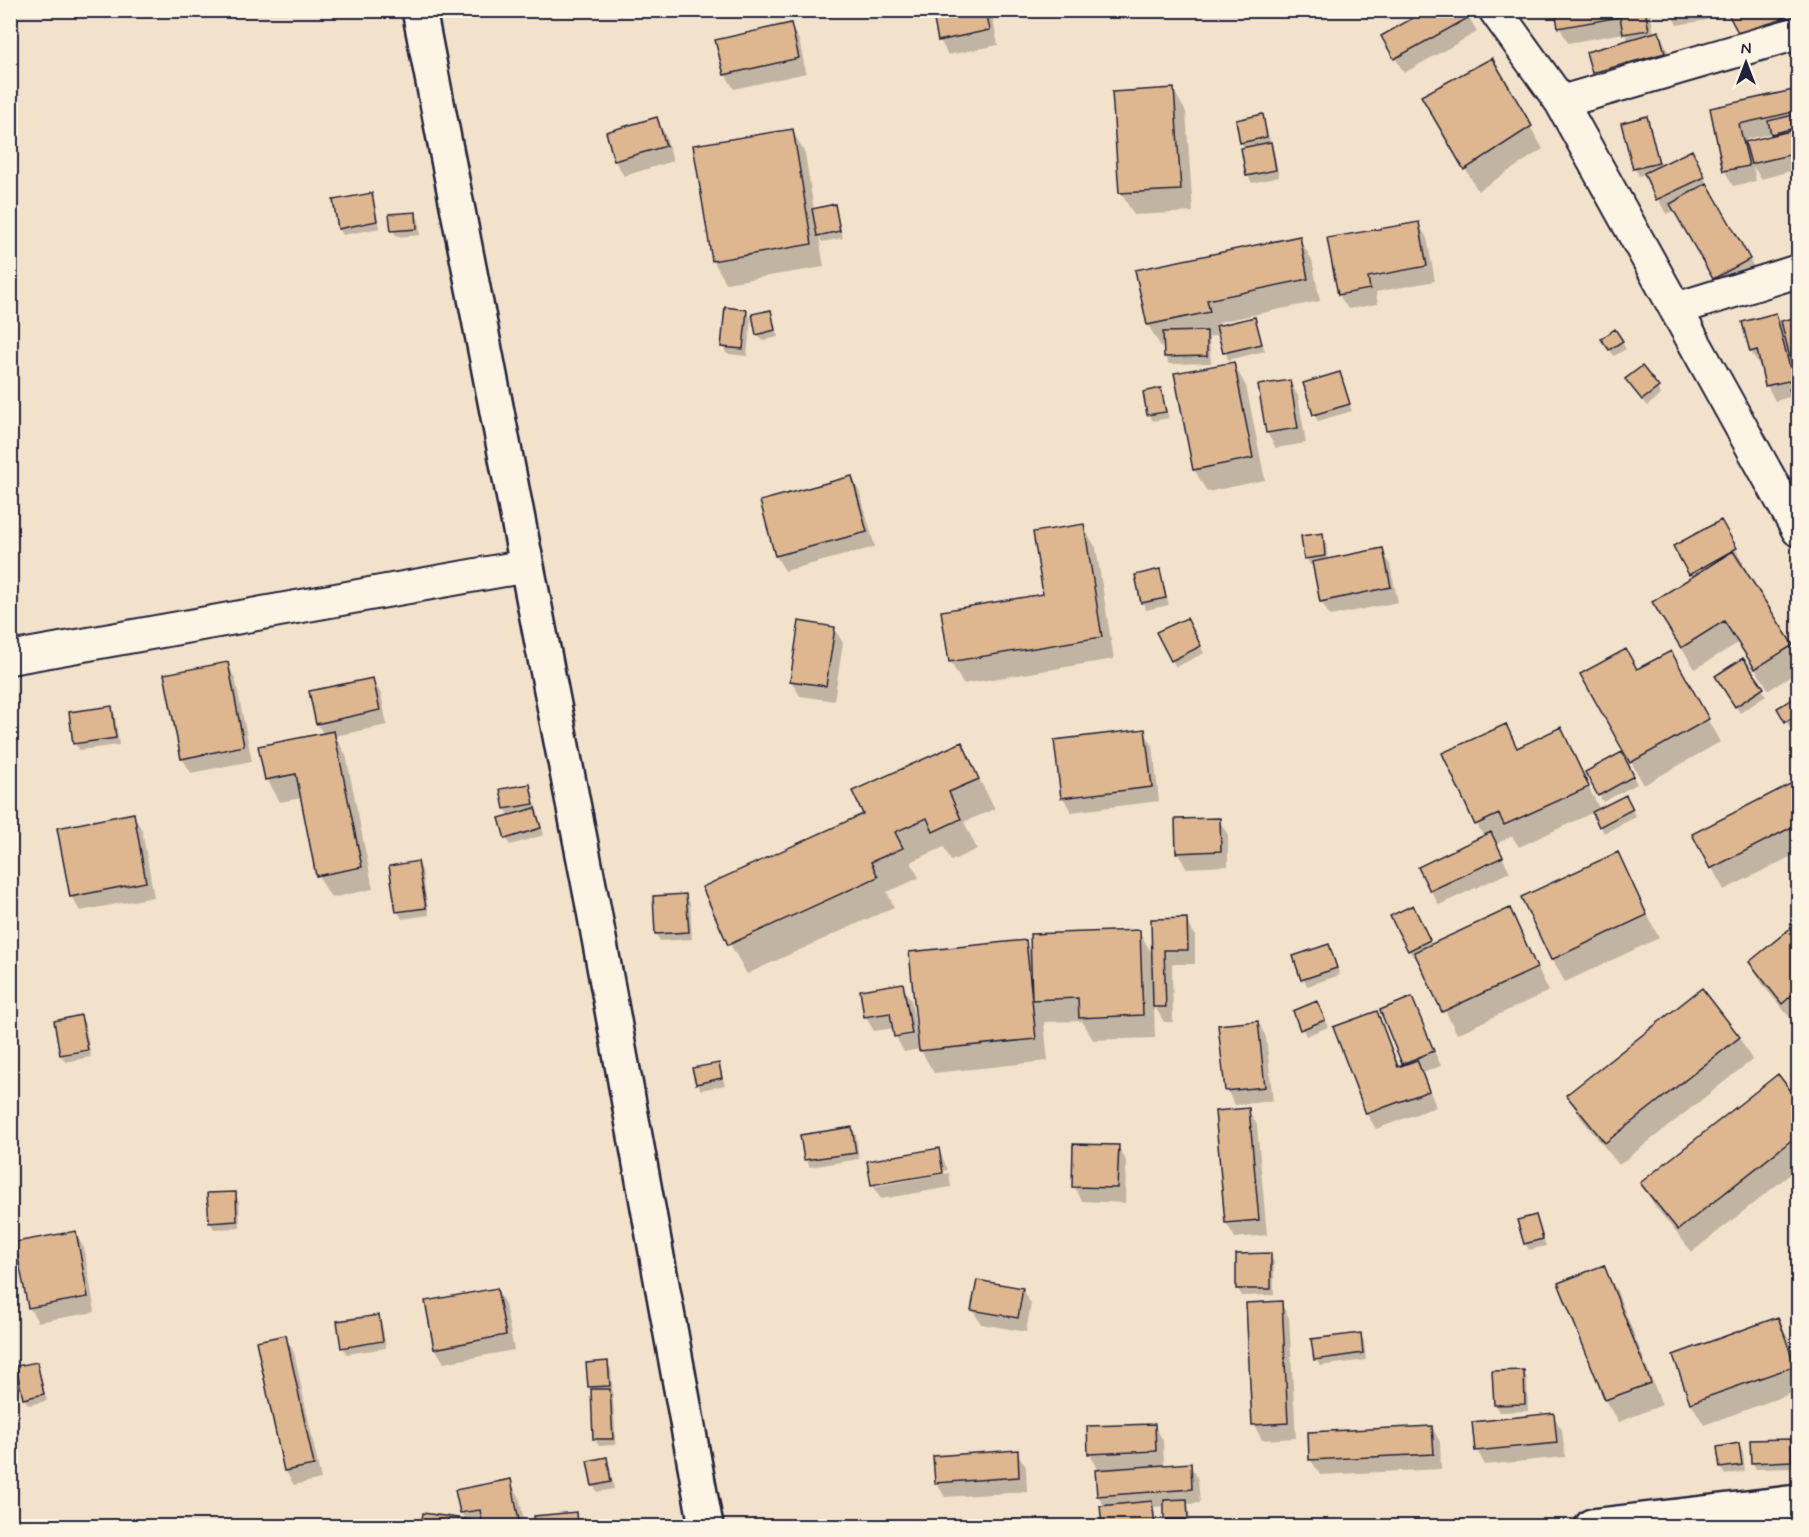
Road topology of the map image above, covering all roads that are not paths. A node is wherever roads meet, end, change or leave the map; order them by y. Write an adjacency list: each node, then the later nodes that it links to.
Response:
1 (419, 10): 9 (street)
2 (1495, 10): 4 (street)
3 (1798, 33): 4 (street)
4 (1561, 102): 6 (street)
5 (1798, 271): 6 (street)
6 (1676, 309): 7 (street)
7 (1788, 489): 8 (street)
8 (1798, 530)
9 (527, 566): 10 (street); 12 (street)
10 (10, 658)
11 (1783, 1512): 13 (street)
12 (706, 1527)
13 (1592, 1527)

